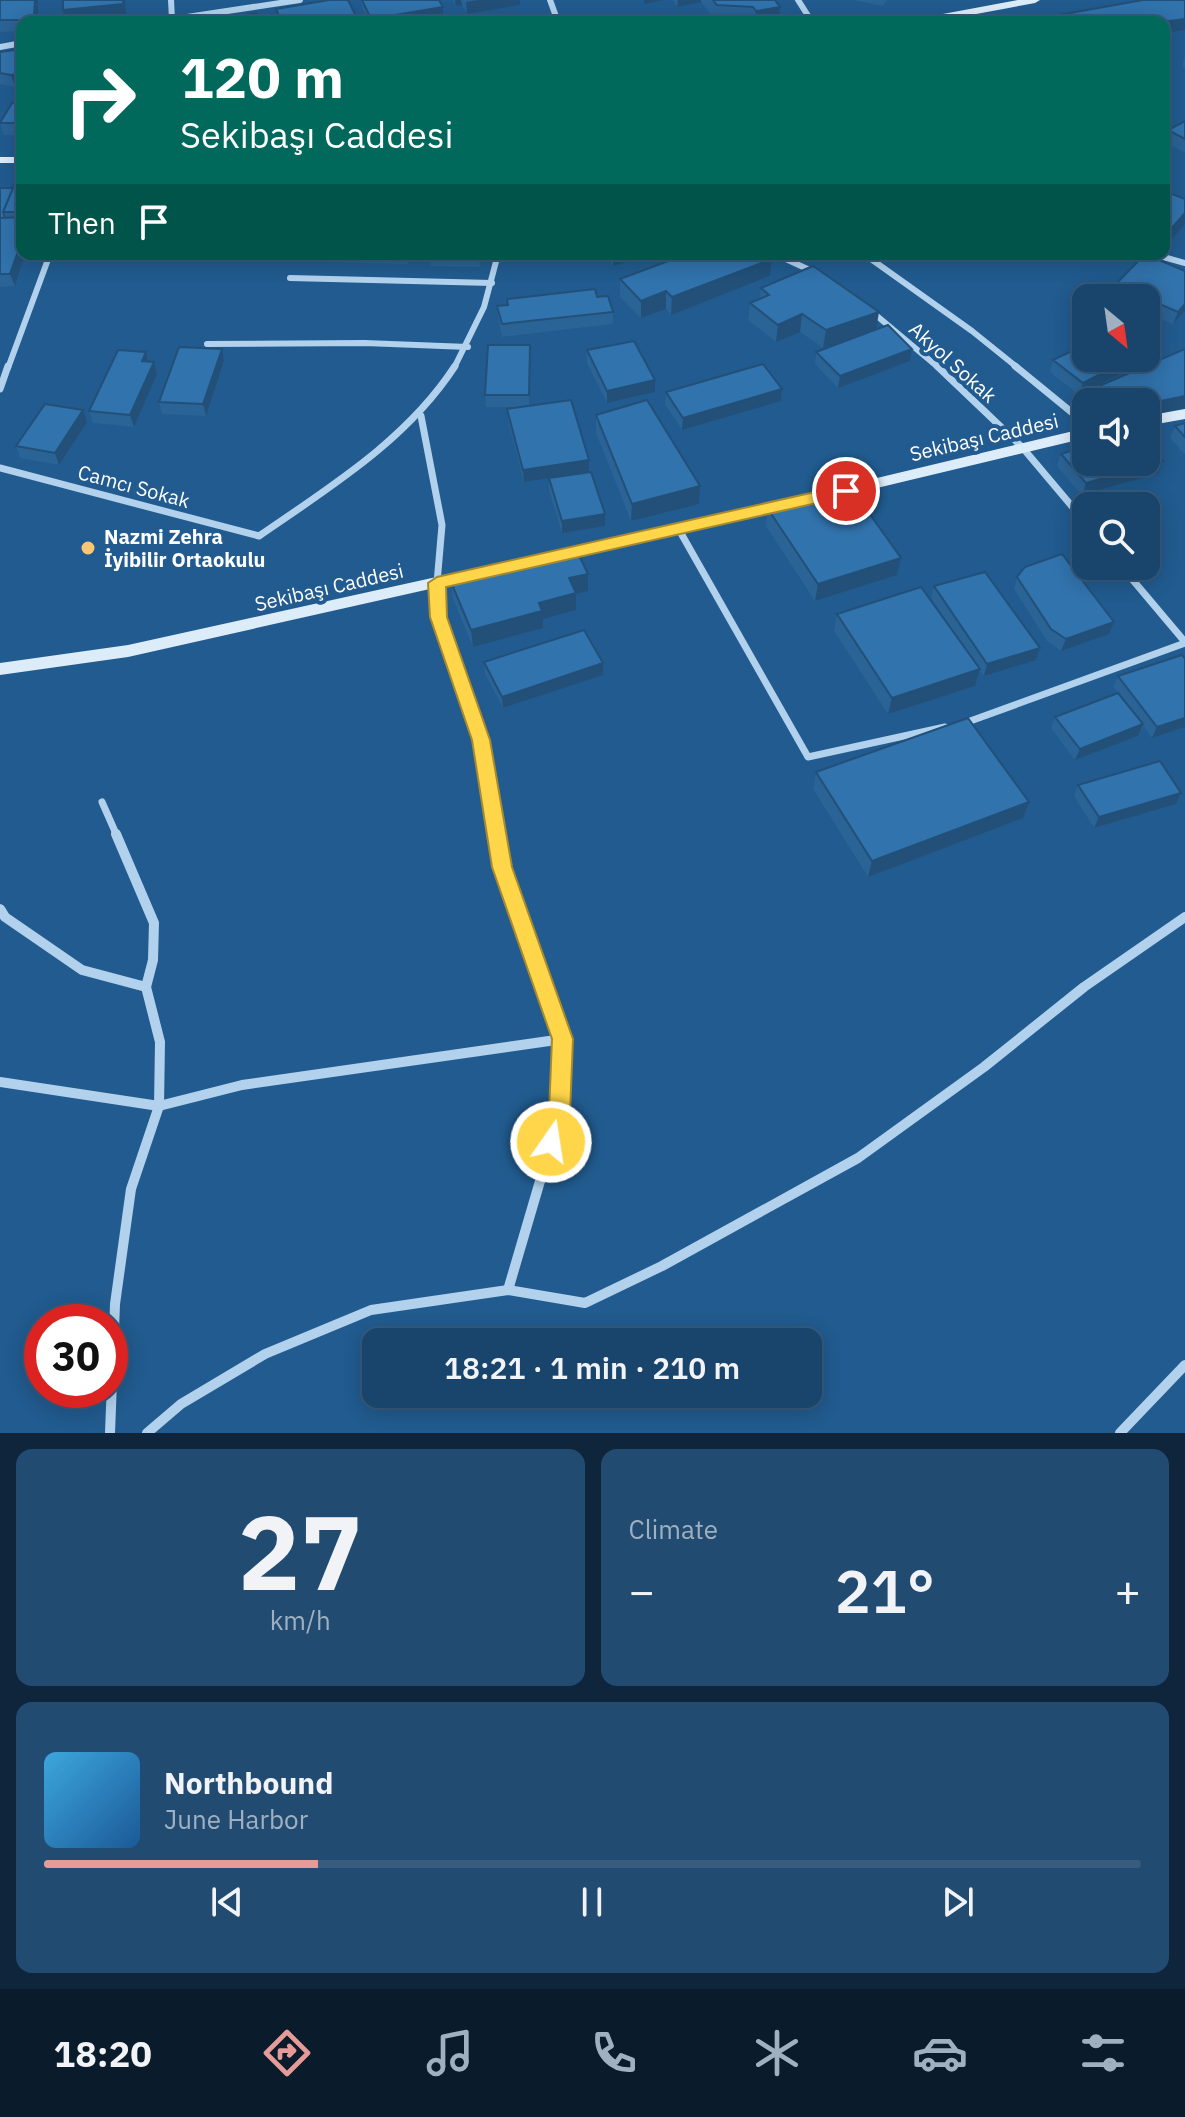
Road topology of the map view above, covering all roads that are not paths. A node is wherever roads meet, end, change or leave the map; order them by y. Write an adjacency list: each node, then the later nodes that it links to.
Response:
1 (300, 0): 3 (street)
2 (1035, 0): 4 (street)
3 (192, 16)
4 (948, 16)
5 (48, 260): 15 (street)
6 (497, 260): 11 (street)
7 (787, 260): 9 (street)
8 (872, 260): 16 (street)
9 (818, 275)
10 (290, 278): 11 (street)
11 (492, 283): 14 (street)
12 (857, 302): 21 (street, Akyol Sokak)
13 (207, 344): 14 (street)
14 (468, 347): 18 (street)
15 (0, 389)
16 (1072, 413)
17 (1185, 414): 19 (street)
18 (421, 416): 22 (street, Camcı Sokak); 26 (street)
19 (1160, 418)
20 (1072, 436): 21 (street, Sekibaşı Caddesi)
21 (1022, 447): 23 (street, Akyol Sokak); 24 (street, Sekibaşı Caddesi)
22 (0, 468)
23 (1072, 506)
24 (678, 528): 26 (street, Sekibaşı Caddesi); 27 (street)
25 (1133, 580): 27 (street)
26 (437, 583): 28 (street, Sekibaşı Caddesi); 33 (street)
27 (1185, 642)
28 (0, 669)
29 (102, 802): 32 (street)
30 (0, 909): 32 (street)
31 (1185, 917): 36 (street)
32 (146, 987): 35 (street)
33 (563, 1039): 35 (street); 36 (street)
34 (0, 1082): 35 (street)
35 (159, 1106): 38 (street)
36 (508, 1290): 39 (street)
37 (1185, 1365): 40 (street)
38 (110, 1433)
39 (147, 1433)
40 (1120, 1433)

